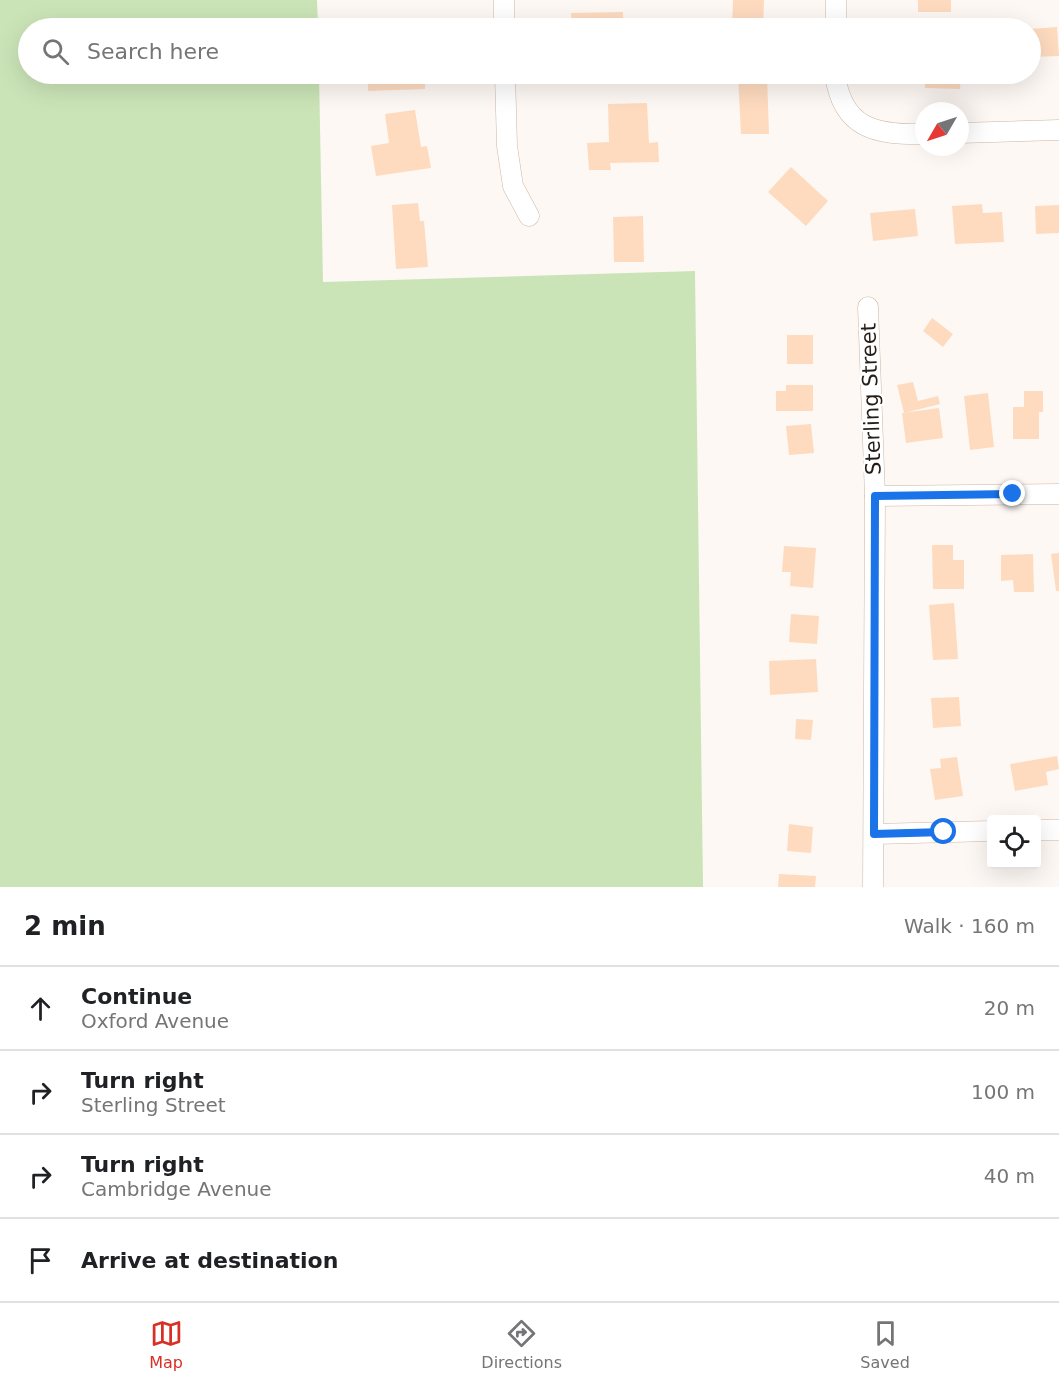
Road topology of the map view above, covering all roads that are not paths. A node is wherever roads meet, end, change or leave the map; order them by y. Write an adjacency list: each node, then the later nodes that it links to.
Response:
1 (504, 0): 3 (street)
2 (836, 0): 4 (street)
3 (504, 18)
4 (836, 18)
5 (505, 84): 10 (street)
6 (836, 84): 9 (street)
7 (1059, 130): 8 (street)
8 (969, 133)
9 (915, 134)
10 (529, 216)
11 (868, 307): 13 (street, Sterling Street)
12 (1059, 494): 13 (street)
13 (875, 496): 17 (street, Sterling Street)
14 (1041, 830): 15 (street)
15 (1059, 830)
16 (987, 831): 17 (street)
17 (874, 834): 18 (street, Sterling Street)
18 (873, 887)

